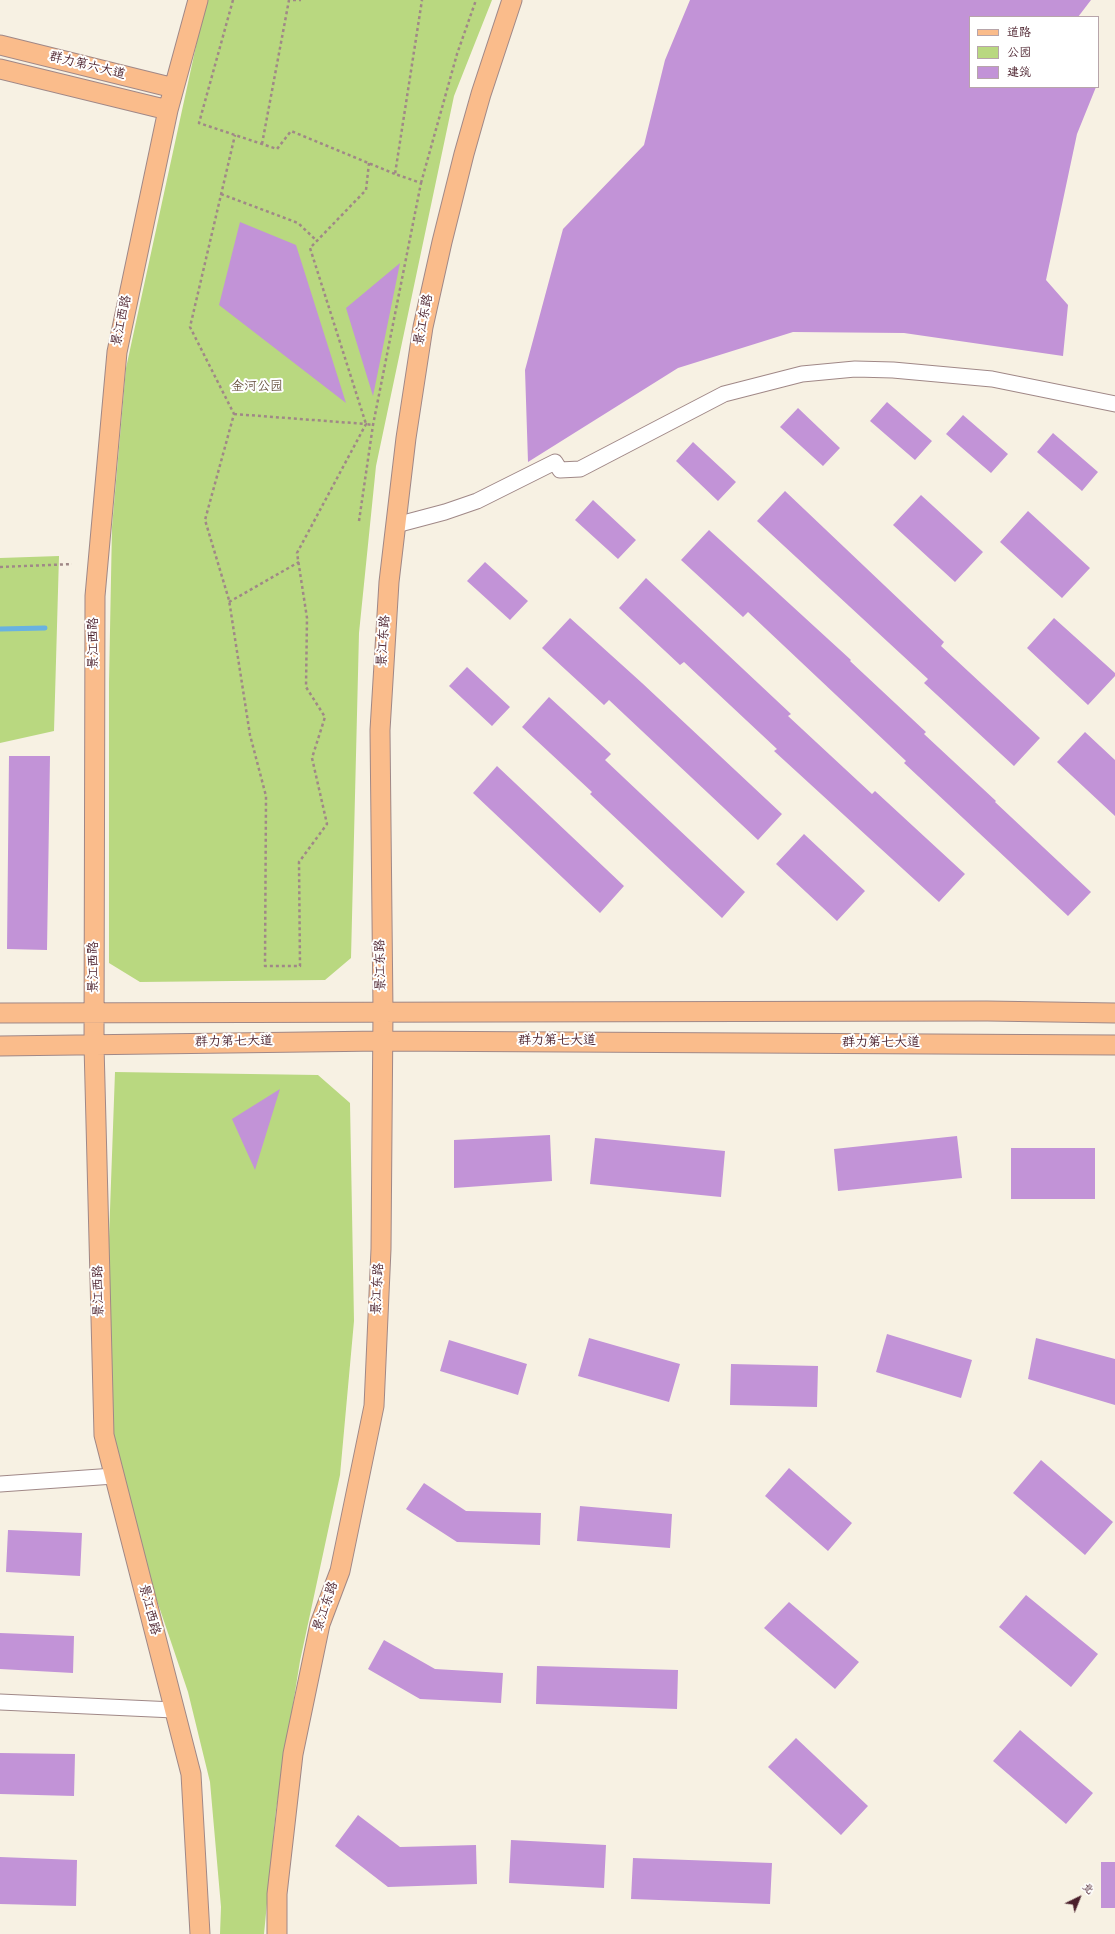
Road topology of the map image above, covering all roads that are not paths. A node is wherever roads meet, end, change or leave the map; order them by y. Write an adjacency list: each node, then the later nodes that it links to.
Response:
1 (198, 0): 5 (main road, 景江西路)
2 (512, 0): 8 (main road, 景江东路)
3 (0, 45): 5 (main road, 群力第六大道)
4 (0, 69): 6 (main road, 群力第六大道)
5 (174, 88): 6 (main road, 景江西路)
6 (168, 110): 11 (main road, 景江西路)
7 (1115, 404): 8 (street)
8 (396, 525): 9 (main road, 景江东路)
9 (383, 1012): 11 (main road); 12 (main road); 13 (main road, 景江东路)
10 (0, 1013): 11 (main road)
11 (95, 1013): 14 (main road, 景江西路)
12 (1115, 1013)
13 (382, 1041): 14 (main road, 群力第七大道); 16 (main road, 群力第七大道); 22 (main road, 景江东路)
14 (94, 1045): 15 (main road, 群力第七大道); 17 (main road, 景江西路)
15 (0, 1046)
16 (1115, 1046)
17 (114, 1476): 18 (street); 20 (main road, 景江西路)
18 (0, 1484)
19 (0, 1702): 20 (street)
20 (174, 1710): 21 (main road, 景江西路)
21 (200, 1934)
22 (277, 1934)

